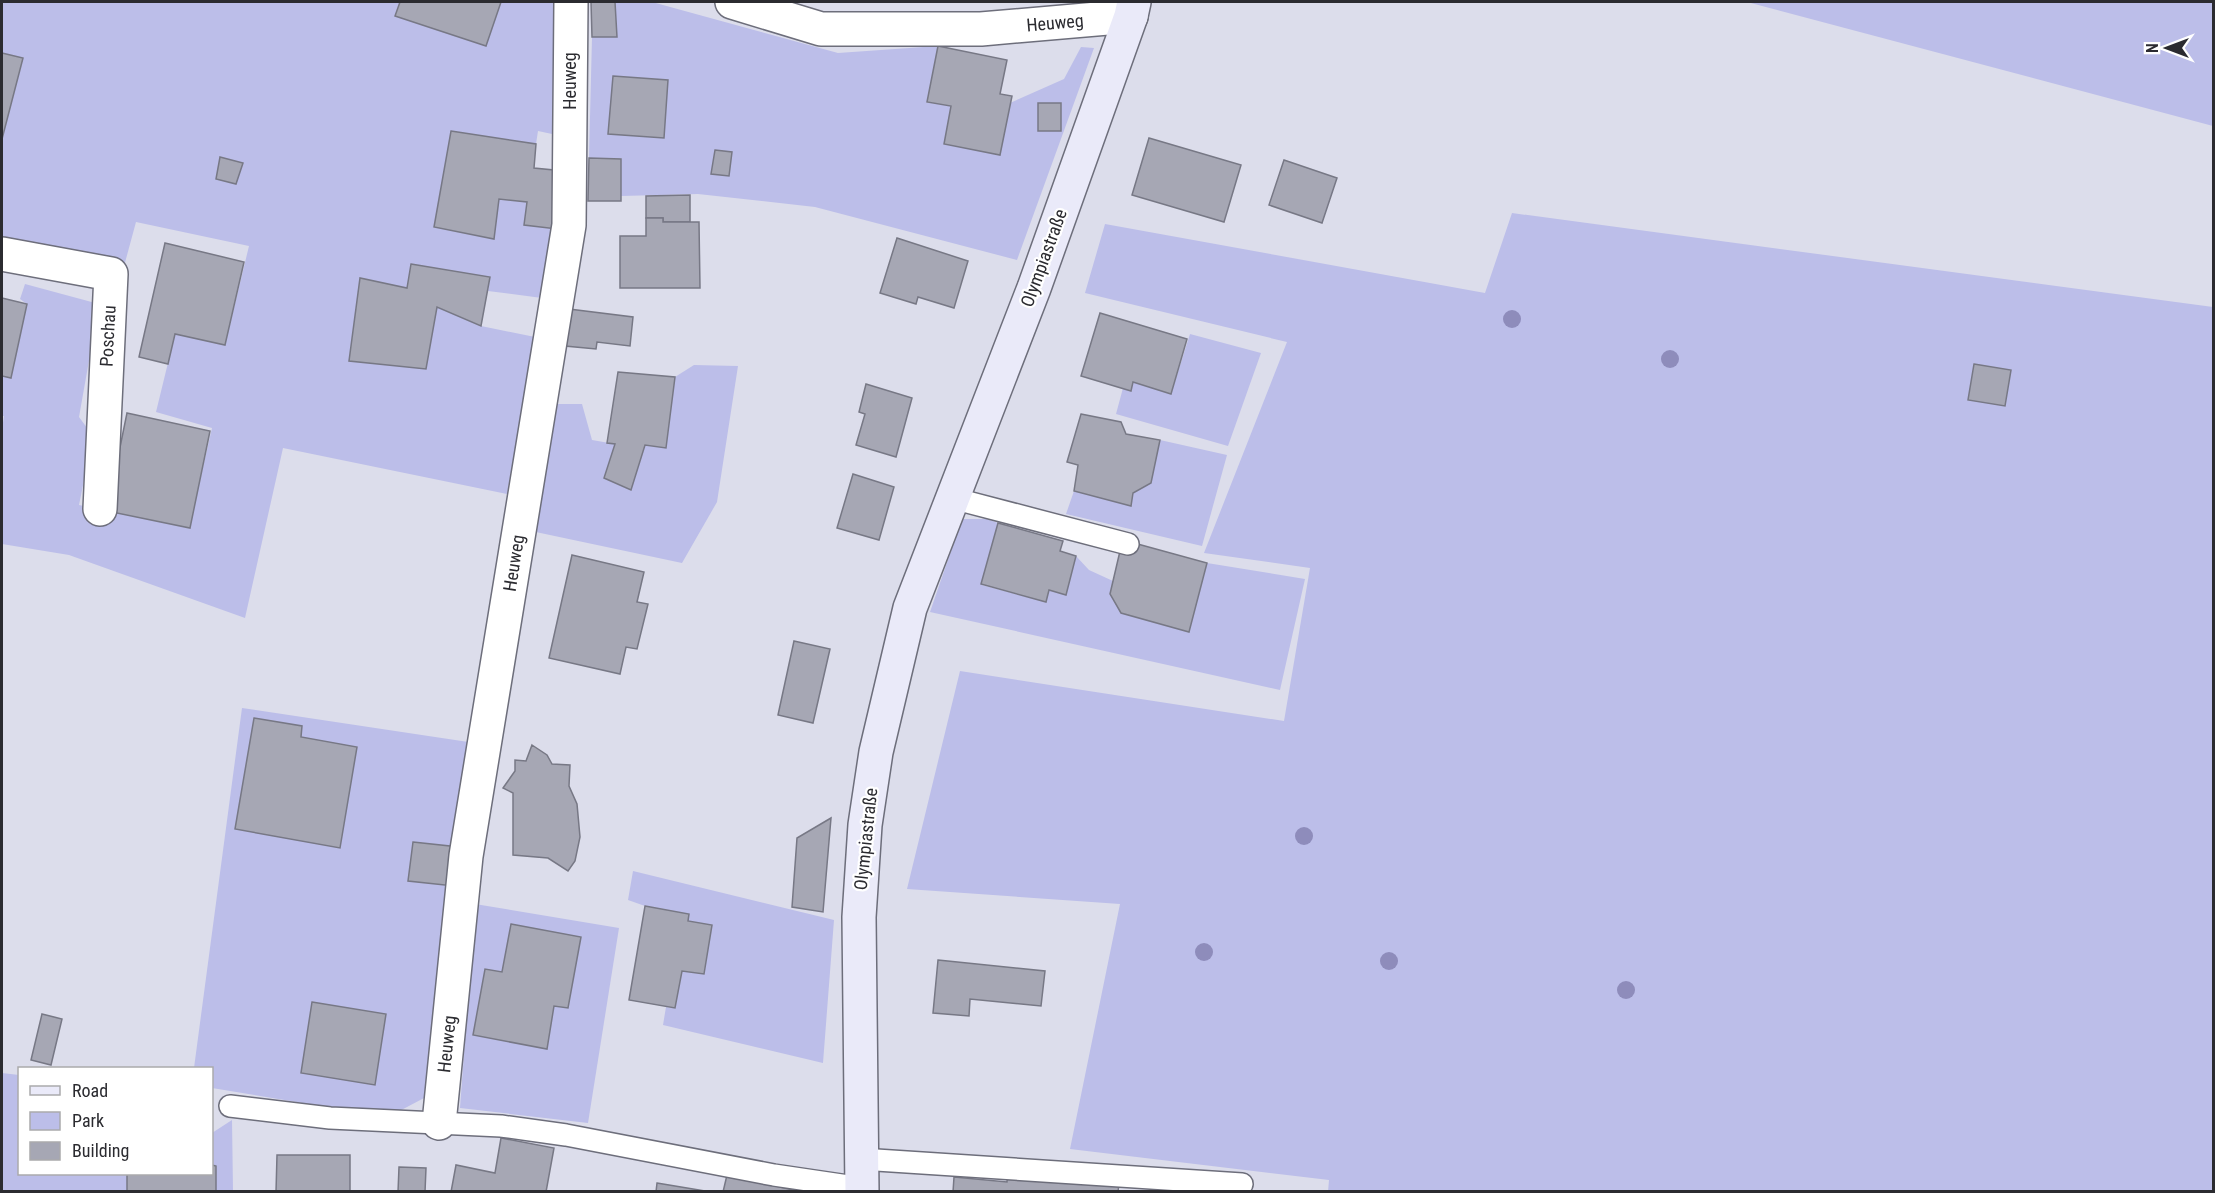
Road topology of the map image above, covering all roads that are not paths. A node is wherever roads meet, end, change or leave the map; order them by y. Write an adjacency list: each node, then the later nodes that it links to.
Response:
1 (571, 2): 9 (street, Heuweg)
2 (732, 2): 3 (street, Heuweg)
3 (1132, 9): 5 (main road, Olympiastraße)
4 (2, 254): 6 (street, Poschau)
5 (952, 498): 7 (lane); 10 (main road, Olympiastraße)
6 (100, 509)
7 (1128, 544)
8 (230, 1106): 9 (lane)
9 (439, 1123): 10 (lane)
10 (862, 1179): 11 (lane)
11 (1242, 1184)

